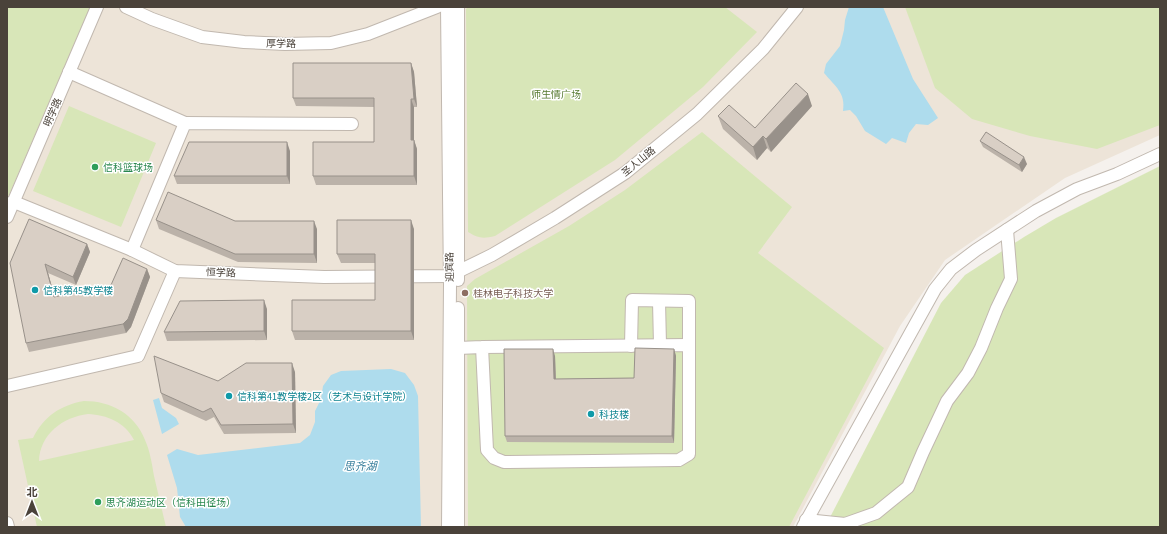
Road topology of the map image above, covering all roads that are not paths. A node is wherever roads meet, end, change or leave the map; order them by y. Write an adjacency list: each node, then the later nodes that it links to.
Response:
1 (97, 7): 7 (street, 明学路)
2 (126, 7): 3 (street, 厚学路)
3 (437, 7)
4 (447, 7): 16 (street, 迎宾路)
5 (458, 7): 16 (street, 迎宾路)
6 (797, 7): 16 (street, 圣人山路)
7 (69, 72): 8 (street); 11 (street, 明学路)
8 (185, 123): 9 (street); 14 (street)
9 (352, 124)
10 (1160, 154): 13 (street)
11 (10, 203): 12 (street, 明学路); 14 (street, 恒学路)
12 (7, 217)
13 (1007, 230): 25 (street); 25 (street)
14 (132, 250): 15 (street, 恒学路)
15 (175, 271): 16 (street, 恒学路); 23 (street)
16 (453, 275): 21 (street, 迎宾路); 27 (street, 迎宾路)
17 (659, 301): 18 (street); 19 (street); 20 (street)
18 (660, 345): 19 (street); 20 (street)
19 (689, 345): 22 (street)
20 (631, 346): 22 (street)
21 (458, 348): 22 (street); 28 (street, 迎宾路)
22 (482, 348)
23 (7, 386)
24 (7, 523): 26 (street)
25 (804, 524)
26 (8, 527)
27 (448, 527)
28 (458, 527)

